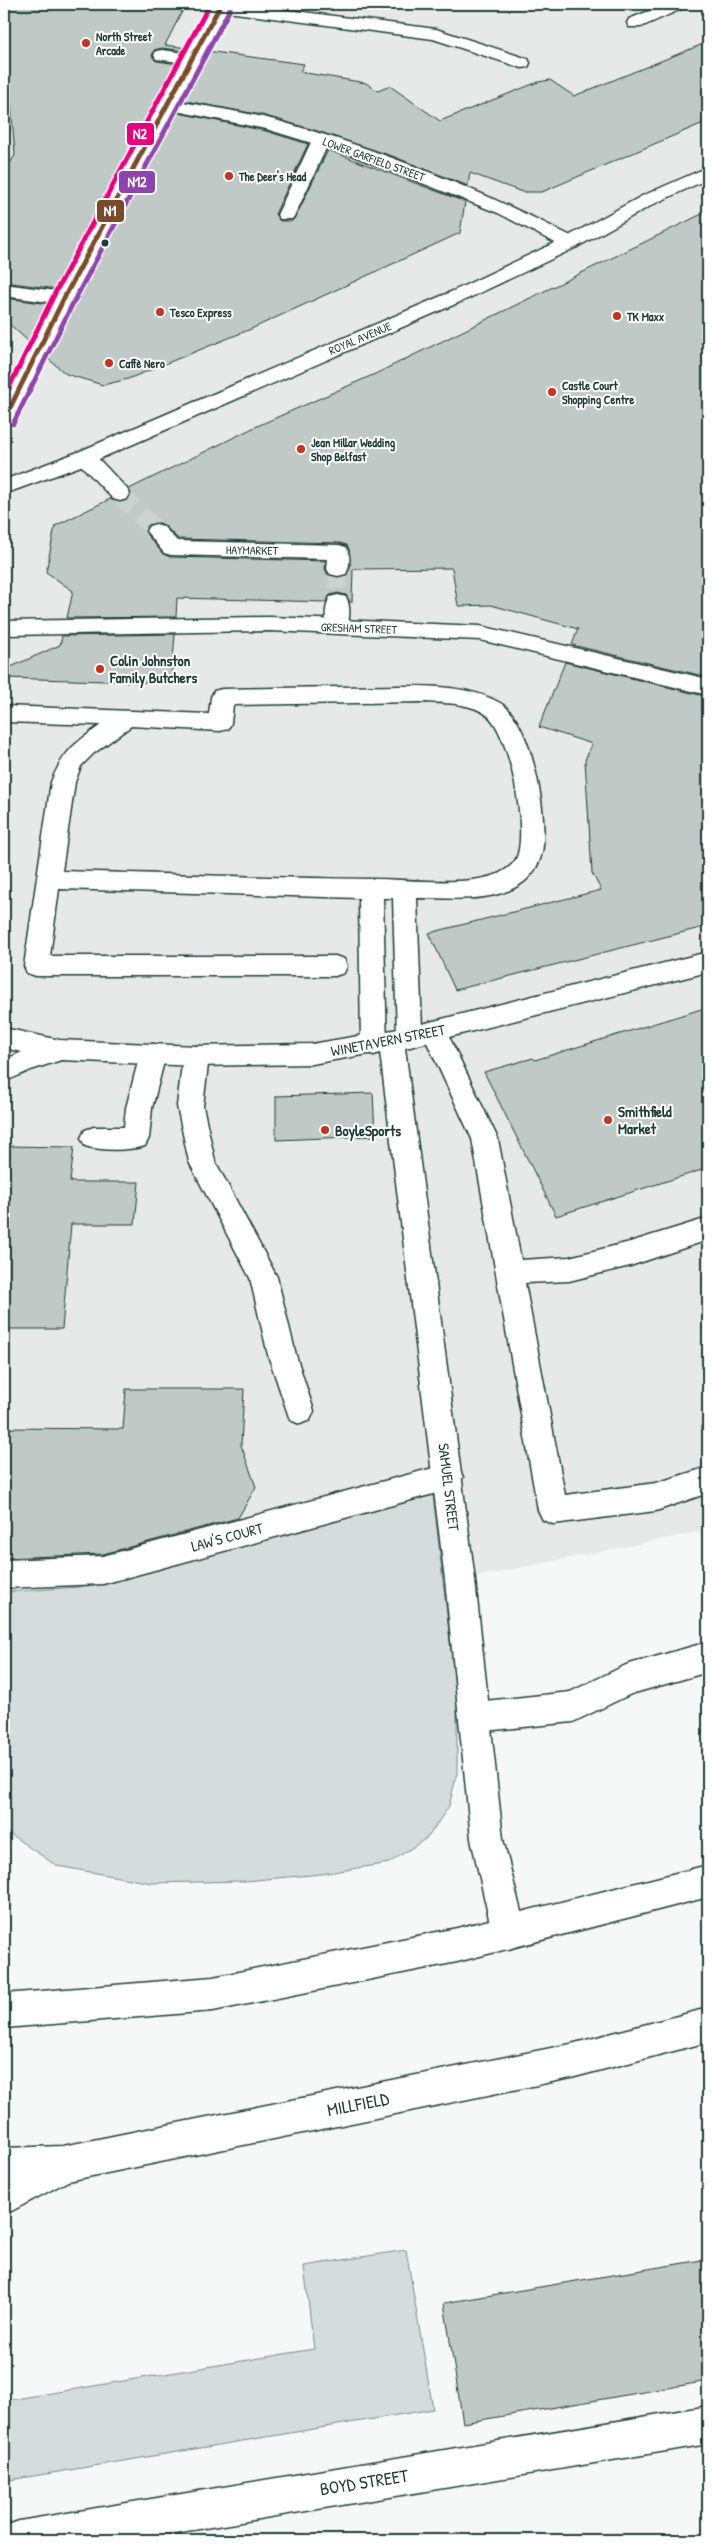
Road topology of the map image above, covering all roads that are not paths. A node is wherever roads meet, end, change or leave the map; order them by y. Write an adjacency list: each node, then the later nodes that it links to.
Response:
1 (680, 4): 3 (street)
2 (221, 5): 5 (street); 6 (street)
3 (635, 23)
4 (162, 55): 5 (street)
5 (193, 59): 7 (street)
6 (522, 64)
7 (168, 104): 8 (street, LOWER GARFIELD STREET); 13 (street)
8 (321, 140): 10 (street); 11 (street, LOWER GARFIELD STREET)
9 (708, 172): 11 (street, ROYAL AVENUE)
10 (286, 215)
11 (570, 243): 15 (street, ROYAL AVENUE)
12 (4, 290): 13 (street)
13 (64, 298): 14 (street)
14 (4, 420)
15 (85, 457): 16 (street, ROYAL AVENUE); 17 (street)
16 (4, 487)
17 (120, 494)
18 (156, 532): 19 (street, HAYMARKET)
19 (338, 569)
20 (338, 602): 21 (street)
21 (337, 626): 22 (street, GRESHAM STREET); 23 (street, GRESHAM STREET)
22 (4, 628)
23 (708, 687)
24 (4, 714): 25 (street)
25 (127, 718): 26 (street); 28 (street)
26 (49, 880): 27 (street); 30 (street)
27 (370, 888): 28 (street); 32 (street)
28 (406, 889): 32 (street)
29 (708, 962): 32 (street, WINETAVERN STREET)
30 (335, 966)
31 (4, 1038): 33 (street, WINETAVERN STREET)
32 (403, 1039): 35 (street, WINETAVERN STREET); 39 (street); 41 (street, SAMUEL STREET)
33 (60, 1050): 34 (street, WINETAVERN STREET); 36 (street, WINETAVERN STREET)
34 (153, 1054): 35 (street, WINETAVERN STREET); 37 (street)
35 (196, 1056): 40 (street)
36 (4, 1072)
37 (94, 1138)
38 (708, 1229): 39 (street)
39 (510, 1272): 42 (street)
40 (300, 1411)
41 (448, 1477): 43 (street, LAW'S COURT); 45 (street, SAMUEL STREET)
42 (708, 1480)
43 (4, 1574)
44 (708, 1656): 45 (street)
45 (475, 1717): 47 (street, SAMUEL STREET)
46 (708, 1881): 47 (street)
47 (509, 1932): 48 (street)
48 (4, 2011)
49 (708, 2025): 50 (street, MILLFIELD)
50 (63, 2164): 51 (street, MILLFIELD); 52 (street)
51 (4, 2166)
52 (4, 2197)
53 (708, 2425): 54 (street, BOYD STREET)
54 (60, 2537): 55 (street, BOYD STREET)
55 (20, 2540)

